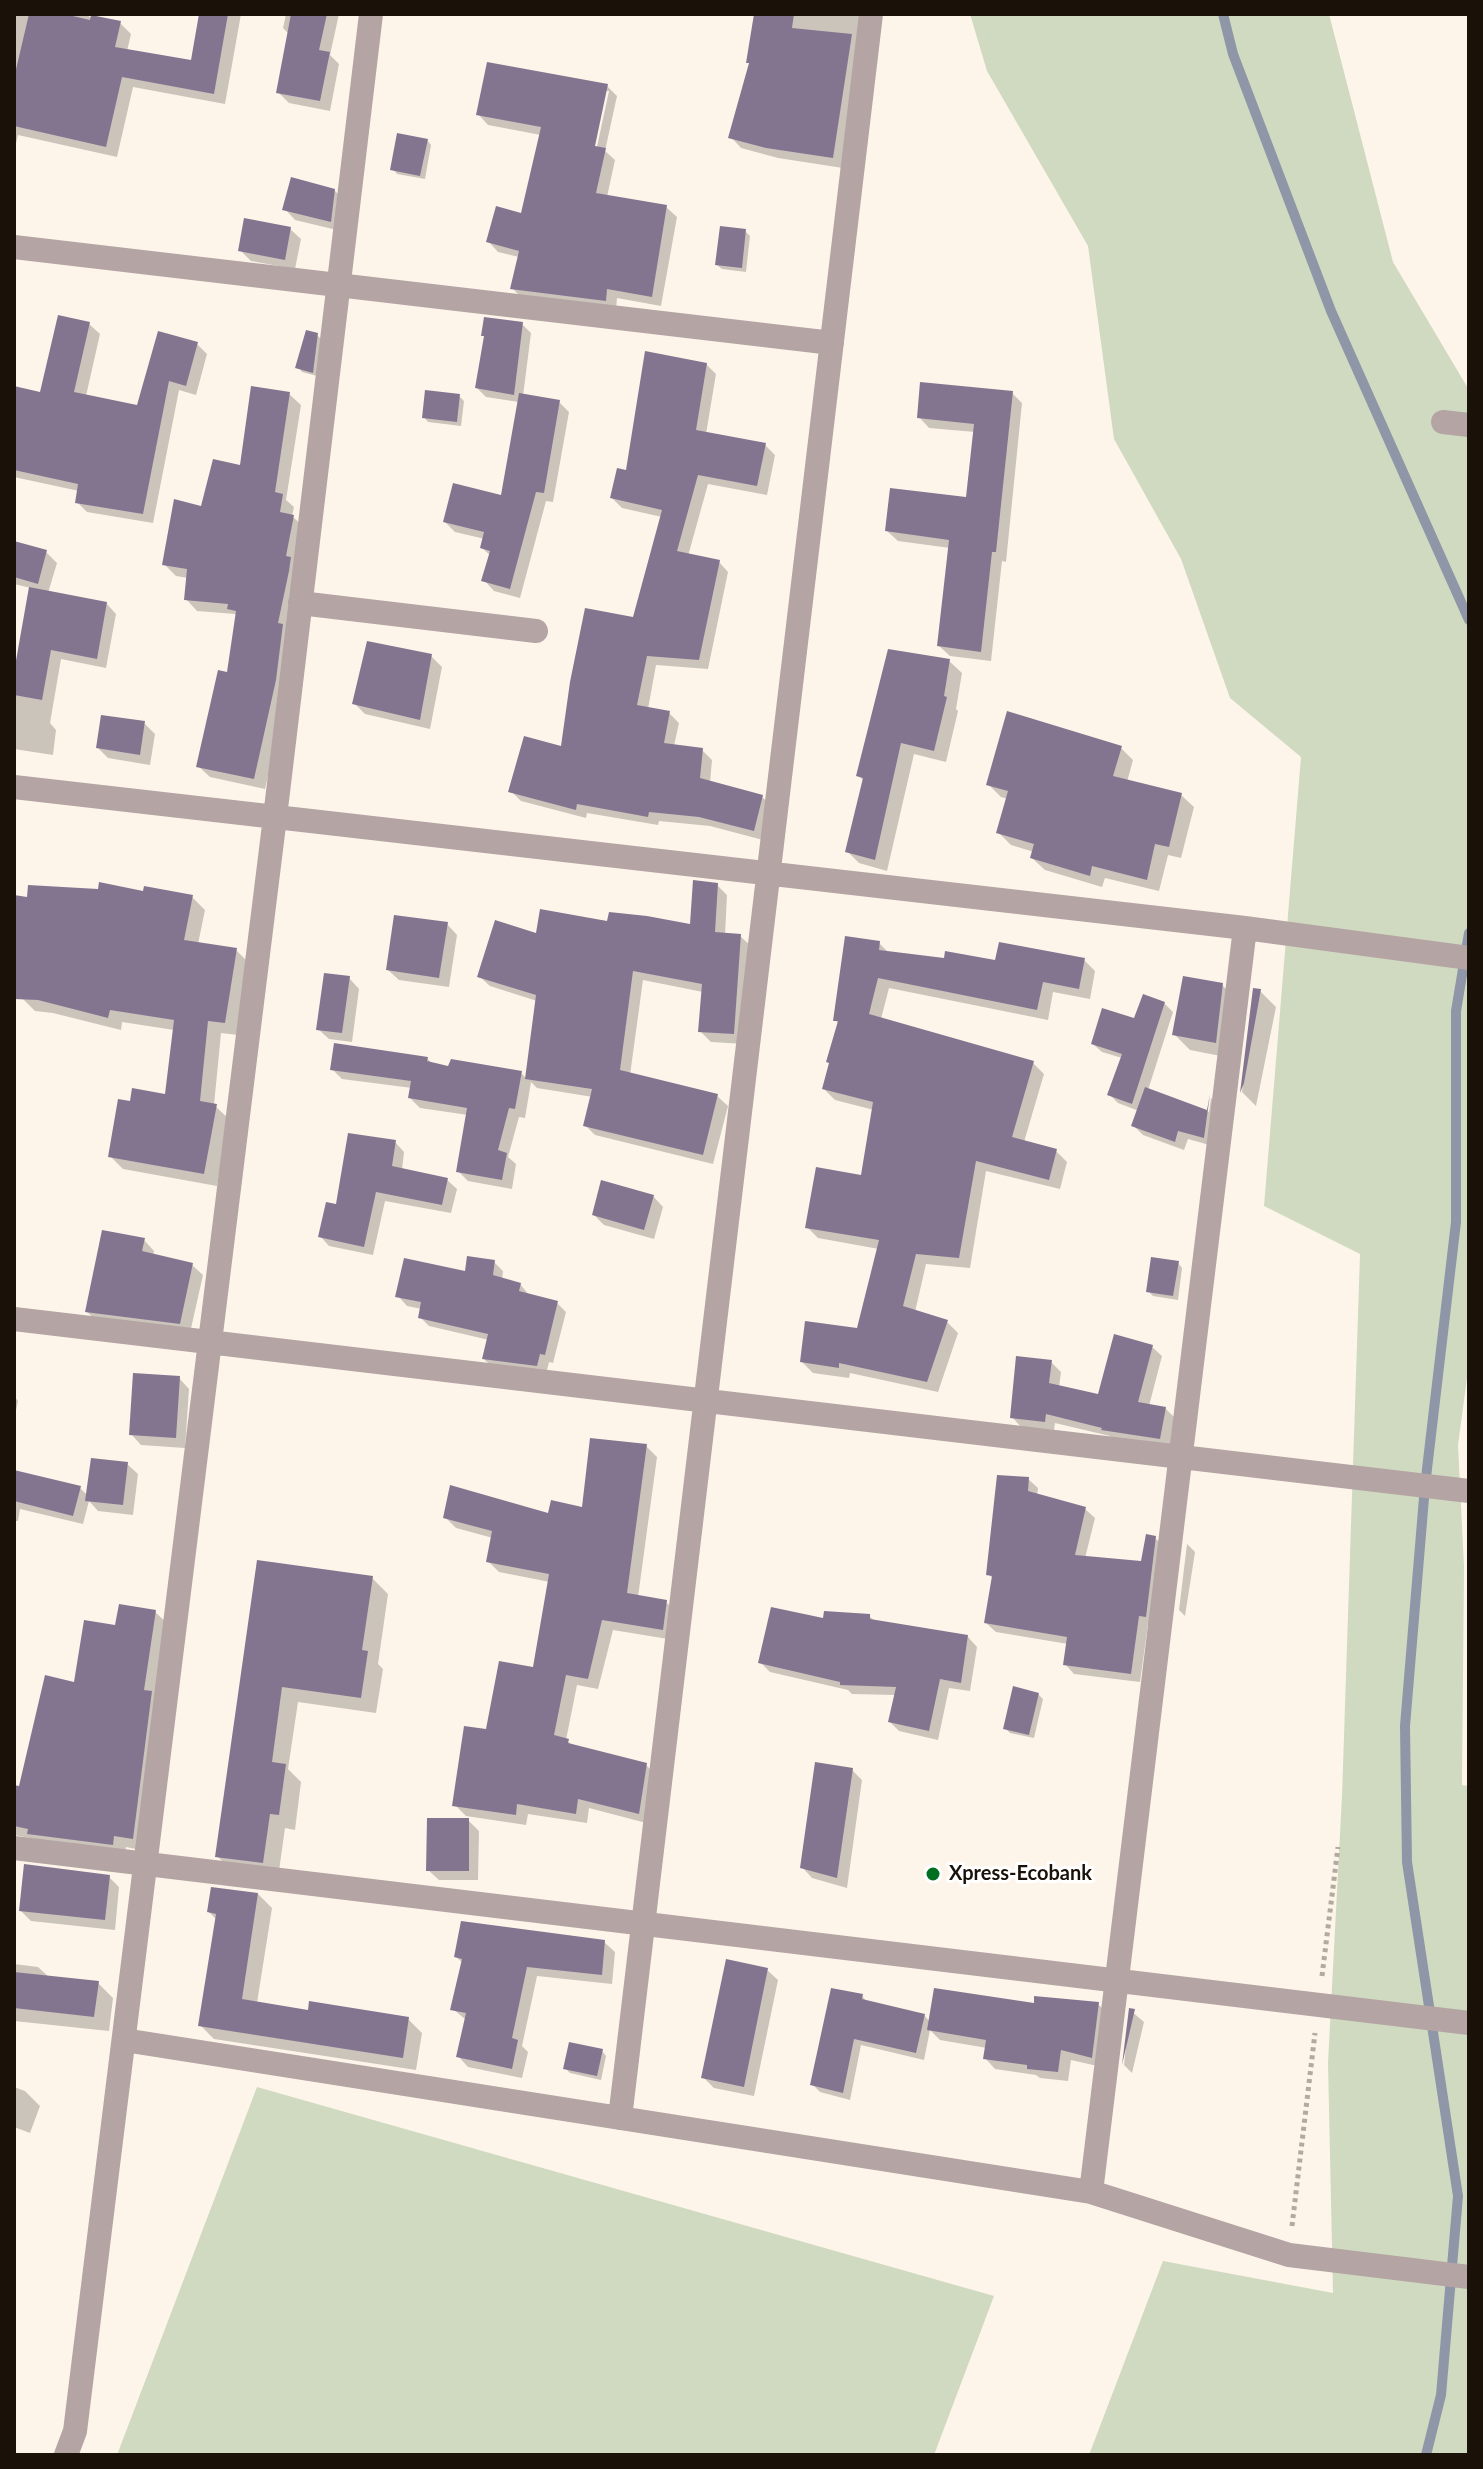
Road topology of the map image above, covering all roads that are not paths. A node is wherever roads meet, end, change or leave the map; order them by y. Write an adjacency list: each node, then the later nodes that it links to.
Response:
1 (371, 14): 4 (street)
2 (871, 14): 5 (street)
3 (14, 247): 4 (street)
4 (339, 285): 5 (street); 8 (street)
5 (832, 343): 12 (street)
6 (1443, 422): 7 (street)
7 (1469, 425)
8 (300, 603): 9 (street); 11 (street)
9 (536, 631)
10 (14, 787): 11 (street)
11 (275, 817): 12 (street); 16 (street)
12 (769, 873): 13 (street); 17 (street)
13 (1245, 928): 14 (street); 18 (street)
14 (1458, 956)
15 (14, 1319): 16 (street)
16 (210, 1342): 17 (street); 21 (street)
17 (705, 1401): 18 (street); 22 (street)
18 (1181, 1457): 19 (street); 23 (street)
19 (1469, 1491)
20 (14, 1848): 21 (street)
21 (145, 1864): 22 (street); 25 (street)
22 (643, 1924): 23 (street); 26 (street)
23 (1116, 1981): 24 (street); 27 (street)
24 (1469, 2023)
25 (124, 2040): 26 (street); 29 (street)
26 (620, 2118): 27 (street)
27 (1091, 2192): 28 (street)
28 (1469, 2277)
29 (66, 2455)

